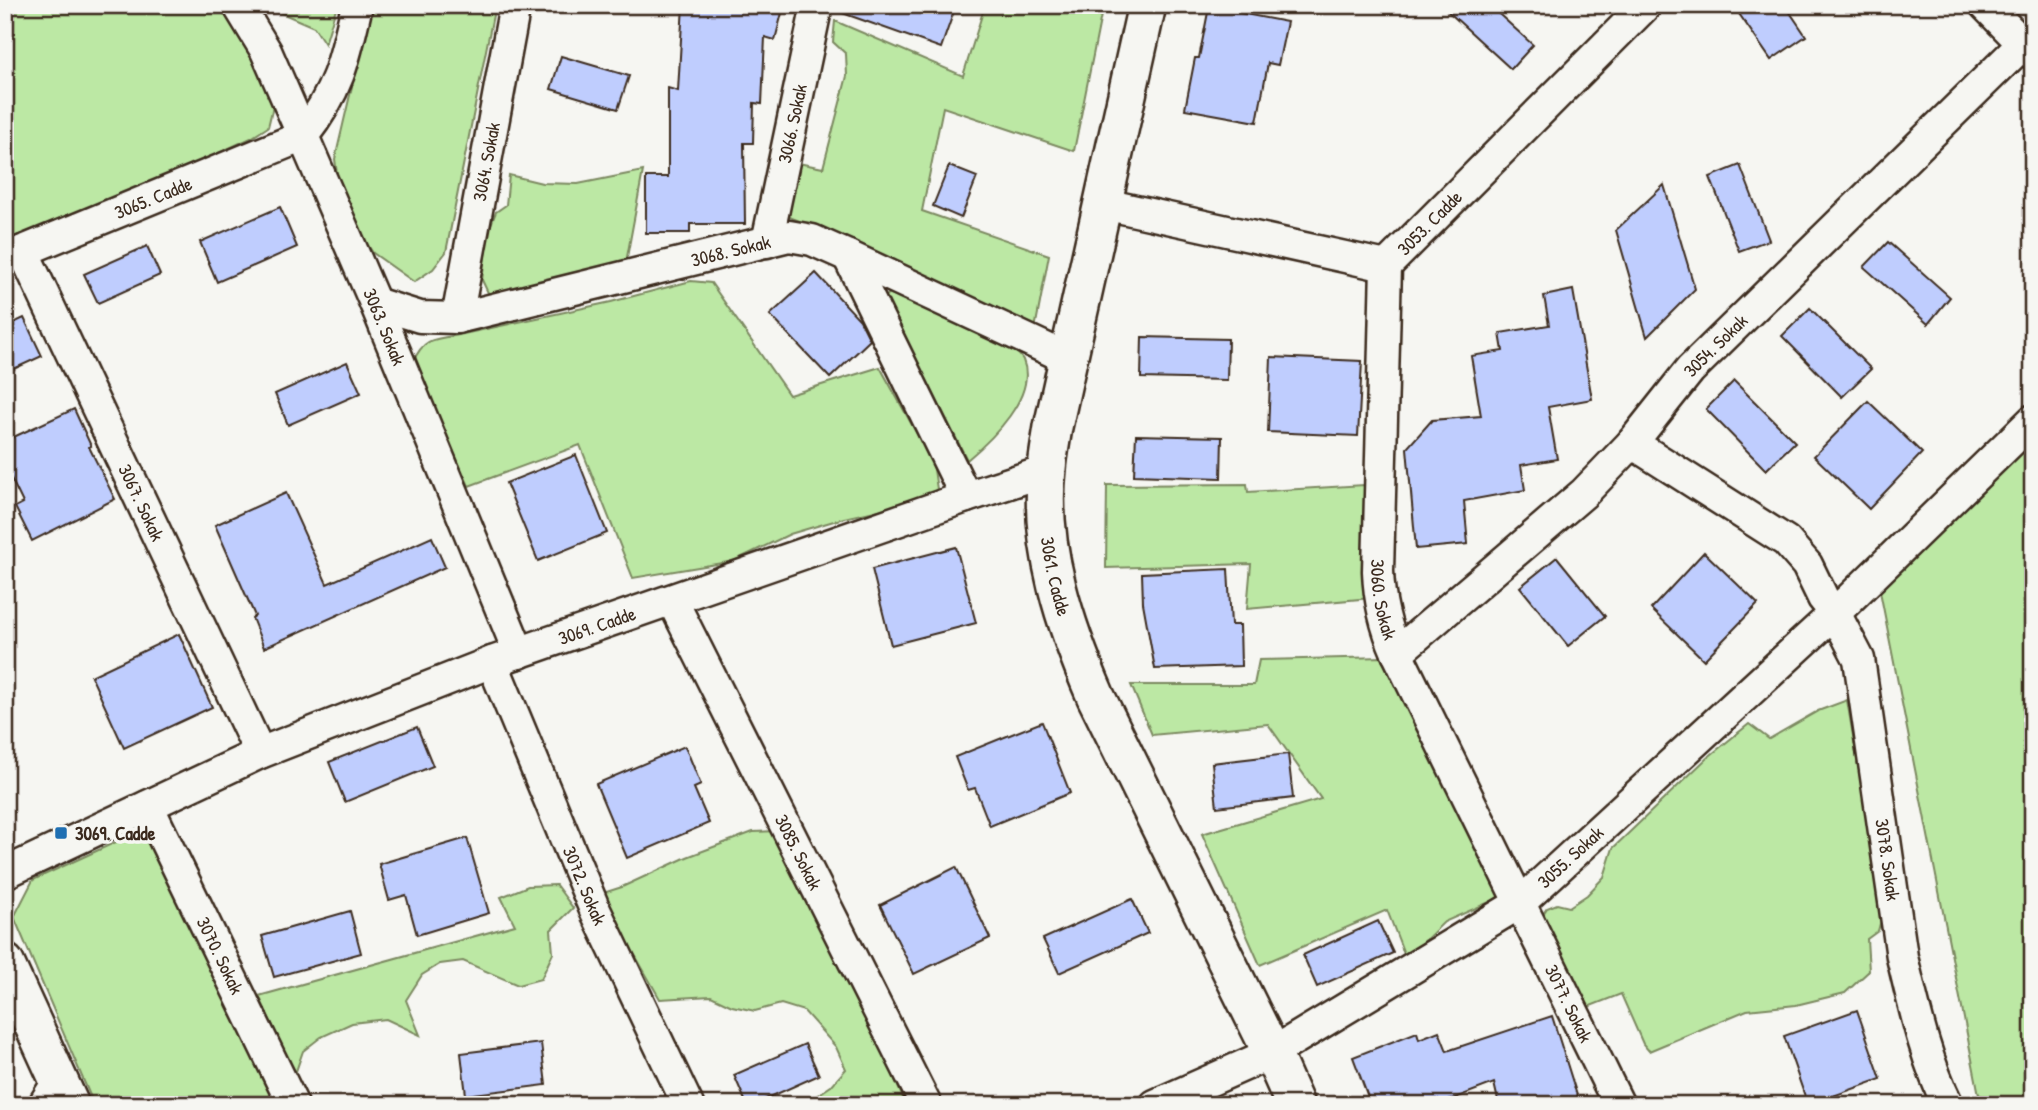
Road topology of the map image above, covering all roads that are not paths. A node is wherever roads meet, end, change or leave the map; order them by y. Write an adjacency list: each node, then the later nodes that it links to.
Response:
1 (238, 5): 9 (street, 3063. Sokak)
2 (357, 5): 9 (street)
3 (515, 5): 16 (street, 3064. Sokak)
4 (817, 5): 11 (street, 3066. Sokak)
5 (1147, 5): 10 (street, 3061. Cadde)
6 (1646, 5): 14 (street, 3053. Cadde)
7 (1985, 5): 8 (street)
8 (2029, 44): 19 (street, 3054. Sokak)
9 (303, 136): 12 (street, 3065. Cadde); 15 (street, 3063. Sokak)
10 (1104, 204): 14 (street, 3053. Cadde); 17 (street, 3061. Cadde)
11 (767, 242): 13 (street, 3068. Sokak); 16 (street, 3068. Sokak)
12 (14, 255): 26 (street, 3067. Sokak)
13 (848, 256): 17 (street, 3068. Sokak); 21 (street)
14 (1386, 266): 24 (street, 3060. Sokak)
15 (375, 303): 16 (street, 3068. Sokak); 25 (street, 3063. Sokak)
16 (457, 318)
17 (1069, 359): 20 (street, 3061. Cadde)
18 (2033, 421): 23 (street, 3055. Sokak)
19 (1632, 443): 23 (street, 3078. Sokak); 24 (street, 3054. Sokak)
20 (1046, 471): 21 (street, 3069. Cadde); 31 (street, 3061. Cadde)
21 (967, 497): 22 (street, 3069. Cadde)
22 (672, 600): 25 (street, 3069. Cadde); 38 (street, 3085. Sokak)
23 (1835, 613): 29 (street, 3055. Sokak); 33 (street, 3078. Sokak)
24 (1397, 653): 29 (street, 3060. Sokak)
25 (506, 658): 26 (street, 3069. Cadde); 37 (street, 3072. Sokak)
26 (260, 754): 27 (street, 3069. Cadde)
27 (148, 806): 28 (street, 3069. Cadde); 36 (street, 3070. Sokak)
28 (5, 873)
29 (1520, 903): 31 (street, 3055. Sokak); 41 (street, 3077. Sokak)
30 (5, 963): 32 (street)
31 (1272, 1053): 39 (street, 3055. Sokak); 40 (street, 3061. Cadde)
32 (55, 1071): 34 (lane); 35 (street)
33 (1950, 1104)
34 (34, 1105)
35 (70, 1105)
36 (293, 1105)
37 (688, 1105)
38 (926, 1105)
39 (1155, 1105)
40 (1295, 1105)
41 (1619, 1105)

